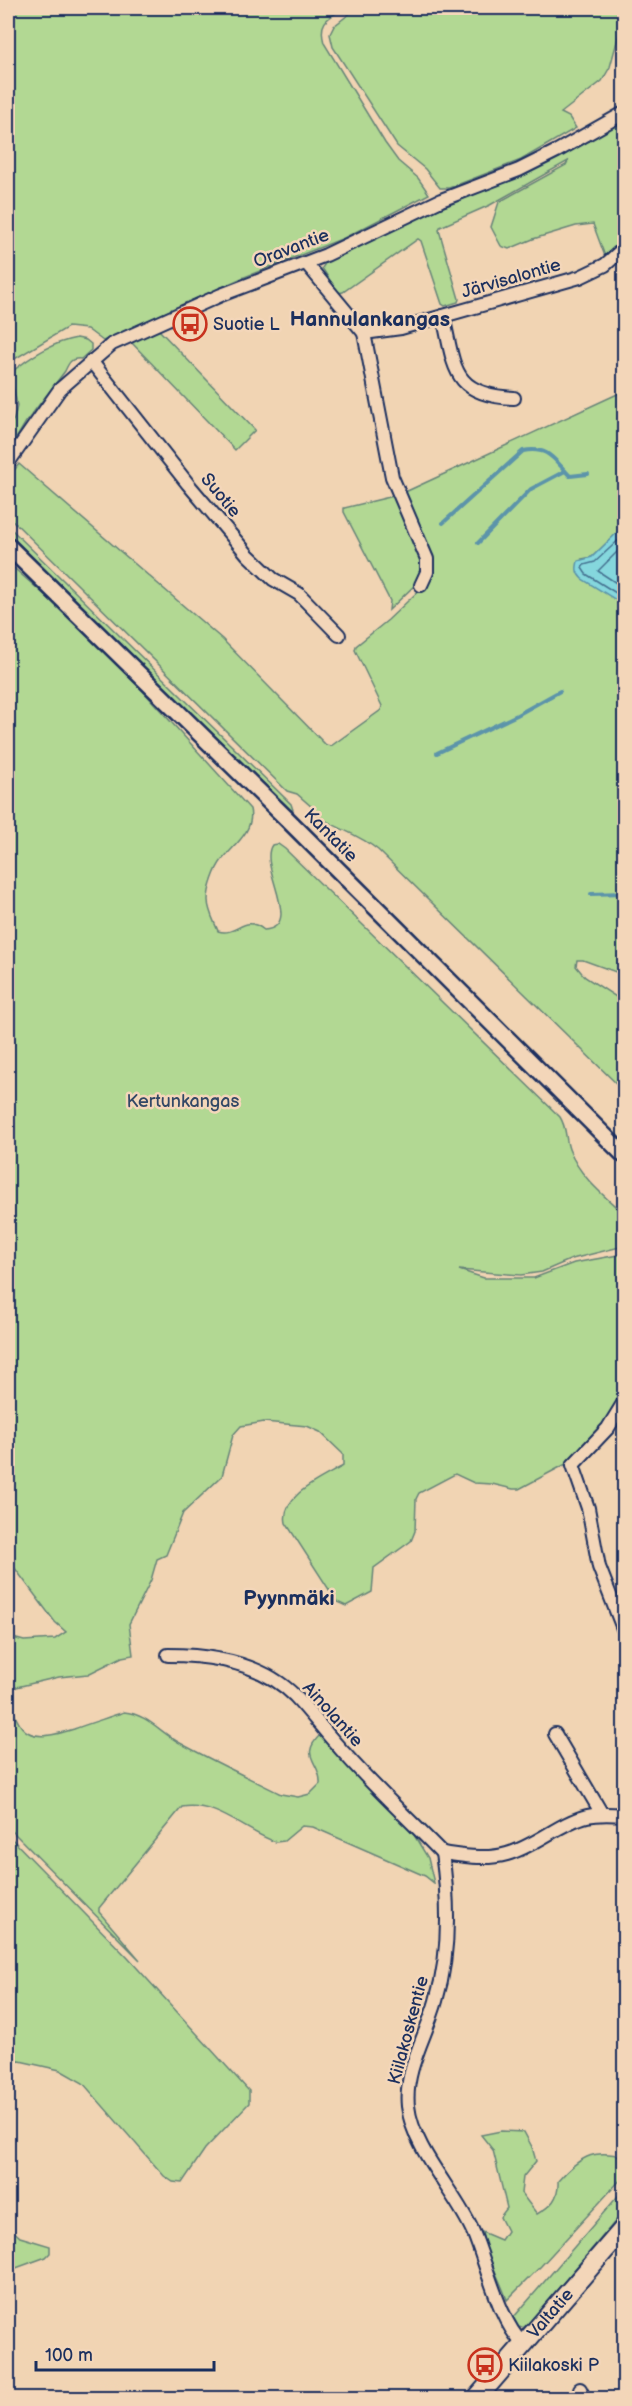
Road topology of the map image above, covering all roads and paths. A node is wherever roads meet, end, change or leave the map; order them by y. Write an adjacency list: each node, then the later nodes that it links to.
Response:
1 (624, 113): 3 (street, Oravantie)
2 (624, 248): 4 (street, Järvisalontie)
3 (306, 263): 5 (street); 6 (street, Oravantie)
4 (443, 316): 5 (street, Järvisalontie); 7 (street)
5 (364, 333): 10 (street)
6 (91, 361): 8 (street, Oravantie); 11 (street, Suotie)
7 (514, 398)
8 (8, 463)
9 (8, 546): 12 (main road, Kantatie)
10 (421, 585)
11 (339, 635)
12 (624, 1155)
13 (624, 1402): 14 (street)
14 (624, 1631)
15 (168, 1655): 19 (street, Ainolantie)
16 (555, 1734): 17 (street)
17 (602, 1814): 18 (street); 19 (street)
18 (624, 1815)
19 (442, 1853): 21 (street, Kiilakoskentie)
20 (624, 2228): 21 (highway, Valtatie)
21 (524, 2345): 22 (highway, Valtatie)
22 (477, 2398)

